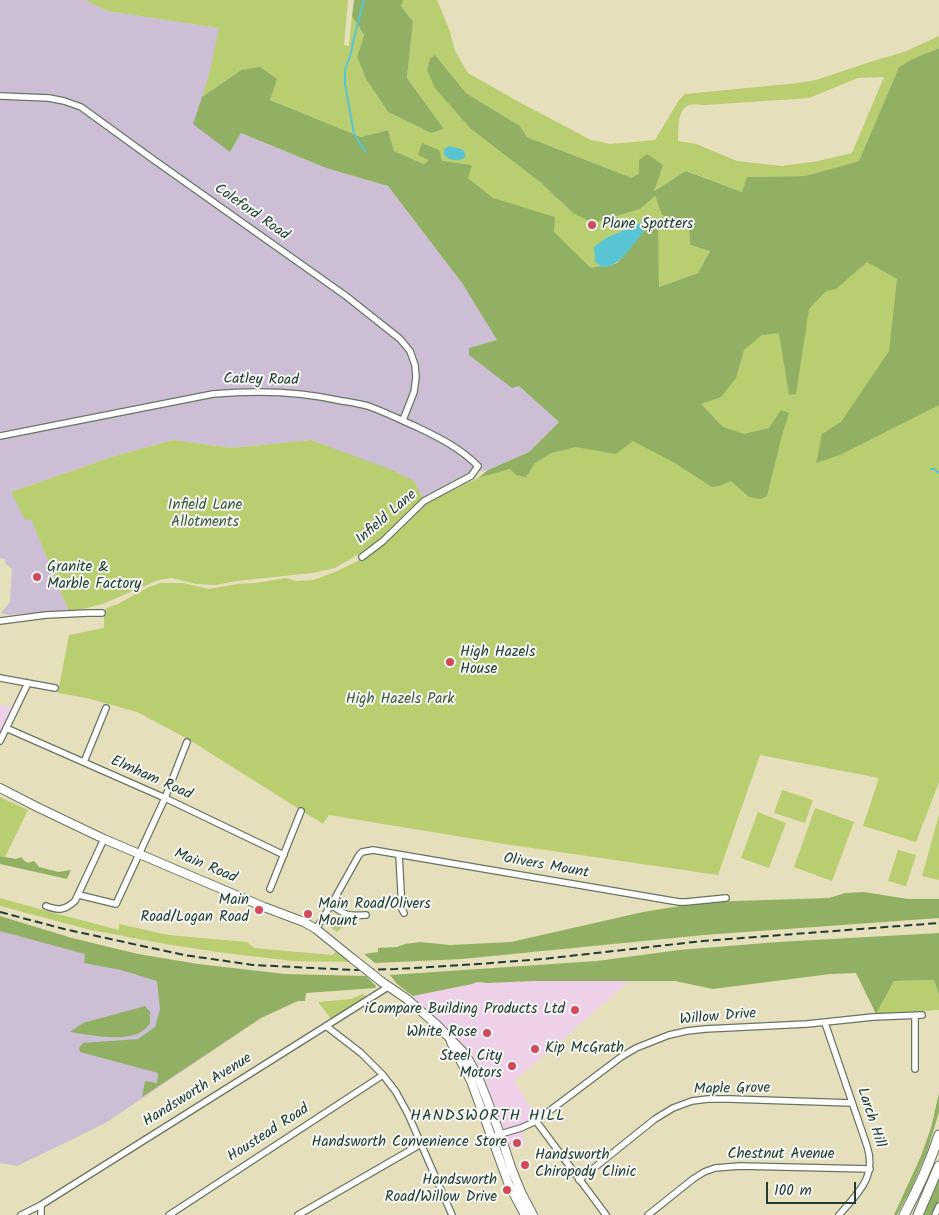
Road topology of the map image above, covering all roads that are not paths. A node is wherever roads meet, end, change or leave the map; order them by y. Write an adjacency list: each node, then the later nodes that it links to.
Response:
1 (0, 96): 2 (street, Coleford Road)
2 (403, 420): 3 (street, Catley Road); 4 (street, Catley Road)
3 (0, 436)
4 (478, 466): 5 (street, Infield Lane)
5 (362, 557)
6 (102, 613): 7 (street)
7 (0, 621)
8 (0, 678): 9 (street)
9 (28, 683): 10 (street); 12 (street)
10 (55, 688)
11 (106, 708): 15 (street)
12 (6, 728): 13 (street); 15 (street, Elmham Road)
13 (0, 741)
14 (187, 742): 17 (street)
15 (84, 762): 17 (street, Elmham Road)
16 (0, 788): 19 (main road, Main Road)
17 (165, 798): 20 (street); 22 (street, Elmham Road)
18 (301, 811): 22 (street)
19 (104, 839): 20 (main road, Main Road); 24 (street)
20 (139, 854): 24 (street); 30 (main road, Main Road)
21 (398, 854): 25 (street, Olivers Mount); 26 (street, Olivers Mount); 28 (street)
22 (284, 855): 23 (street)
23 (270, 890)
24 (79, 895): 27 (street)
25 (726, 898)
26 (331, 905): 29 (street); 30 (street)
27 (46, 906)
28 (404, 913)
29 (366, 915)
30 (316, 929): 31 (main road, Main Road, bridge)
31 (385, 984): 33 (street, Handsworth Avenue); 34 (main road, Main Road)
32 (825, 1023): 35 (street, Willow Drive); 37 (street, Larch Hill); 38 (street, Willow Drive)
33 (326, 1026): 36 (street); 46 (street, Handsworth Avenue)
34 (449, 1038): 39 (main road, Main Road); 41 (main road)
35 (915, 1069)
36 (383, 1075): 42 (street); 50 (street, Houstead Road)
37 (852, 1103): 44 (street, Larch Hill); 45 (street, Maple Grove)
38 (536, 1121): 39 (street, Willow Drive); 45 (street)
39 (500, 1134): 41 (street, Willow Drive); 54 (main road, Main Road)
40 (939, 1135): 58 (highway)
41 (491, 1136): 53 (main road)
42 (421, 1144): 51 (street); 52 (street)
43 (939, 1166): 59 (highway)
44 (870, 1169): 56 (street, Chestnut Avenue); 57 (street, Larch Hill)
45 (579, 1180): 55 (street)
46 (41, 1205): 48 (street, Handsworth Avenue); 49 (street)
47 (939, 1206): 60 (street)
48 (20, 1215)
49 (41, 1215)
50 (169, 1215)
51 (298, 1215)
52 (452, 1215)
53 (524, 1215)
54 (533, 1215)
55 (606, 1215)
56 (648, 1215)
57 (840, 1215)
58 (904, 1215)
59 (918, 1215)
60 (935, 1215)

